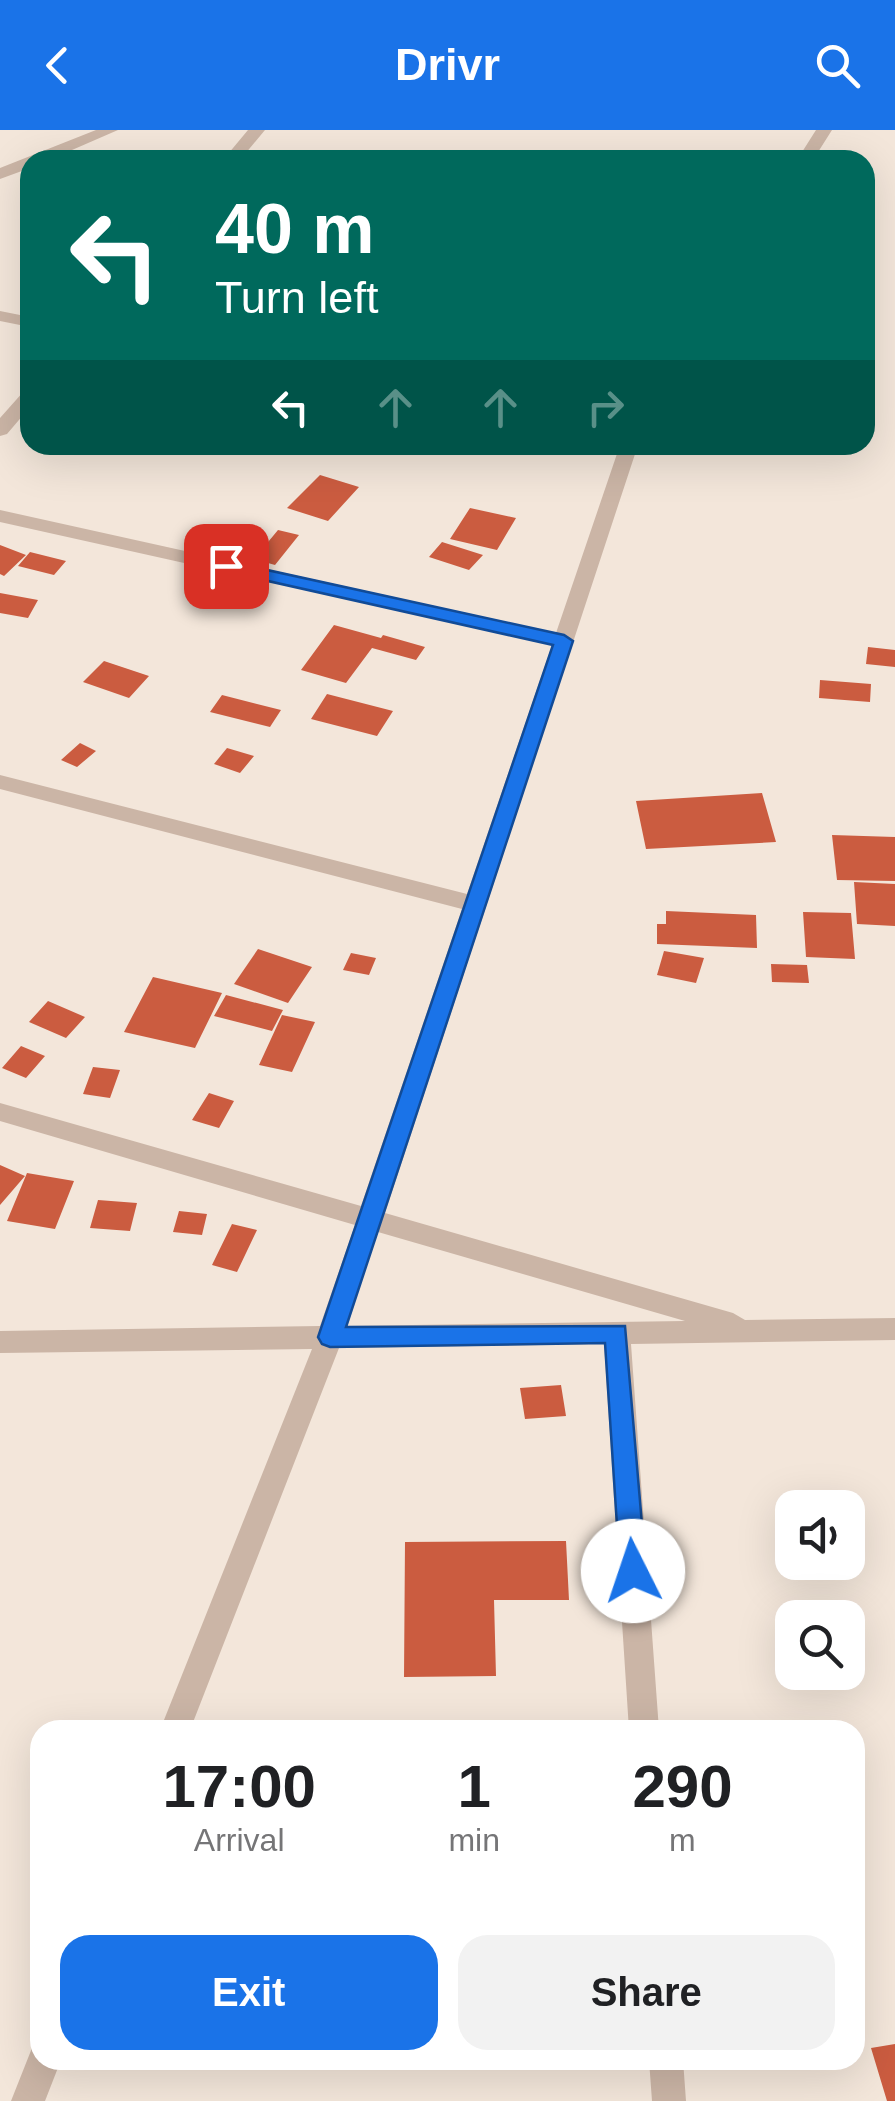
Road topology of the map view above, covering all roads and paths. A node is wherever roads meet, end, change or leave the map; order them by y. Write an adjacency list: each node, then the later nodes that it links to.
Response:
1 (110, 130): 3 (street)
2 (257, 130): 4 (street)
3 (60, 150)
4 (240, 150)
5 (20, 407): 6 (street)
6 (0, 430)
7 (627, 455): 9 (street)
8 (0, 516): 9 (street)
9 (564, 641): 11 (street)
10 (0, 782): 11 (street)
11 (475, 904): 13 (street)
12 (0, 1112): 13 (street)
13 (370, 1218): 15 (street); 17 (street)
14 (895, 1329): 15 (street)
15 (758, 1331): 16 (street)
16 (617, 1333): 17 (street); 20 (street)
17 (330, 1337): 18 (street); 19 (street)
18 (0, 1342)
19 (178, 1720)
20 (643, 1720)
21 (40, 2070): 23 (street)
22 (667, 2070): 24 (street)
23 (28, 2101)
24 (669, 2101)

